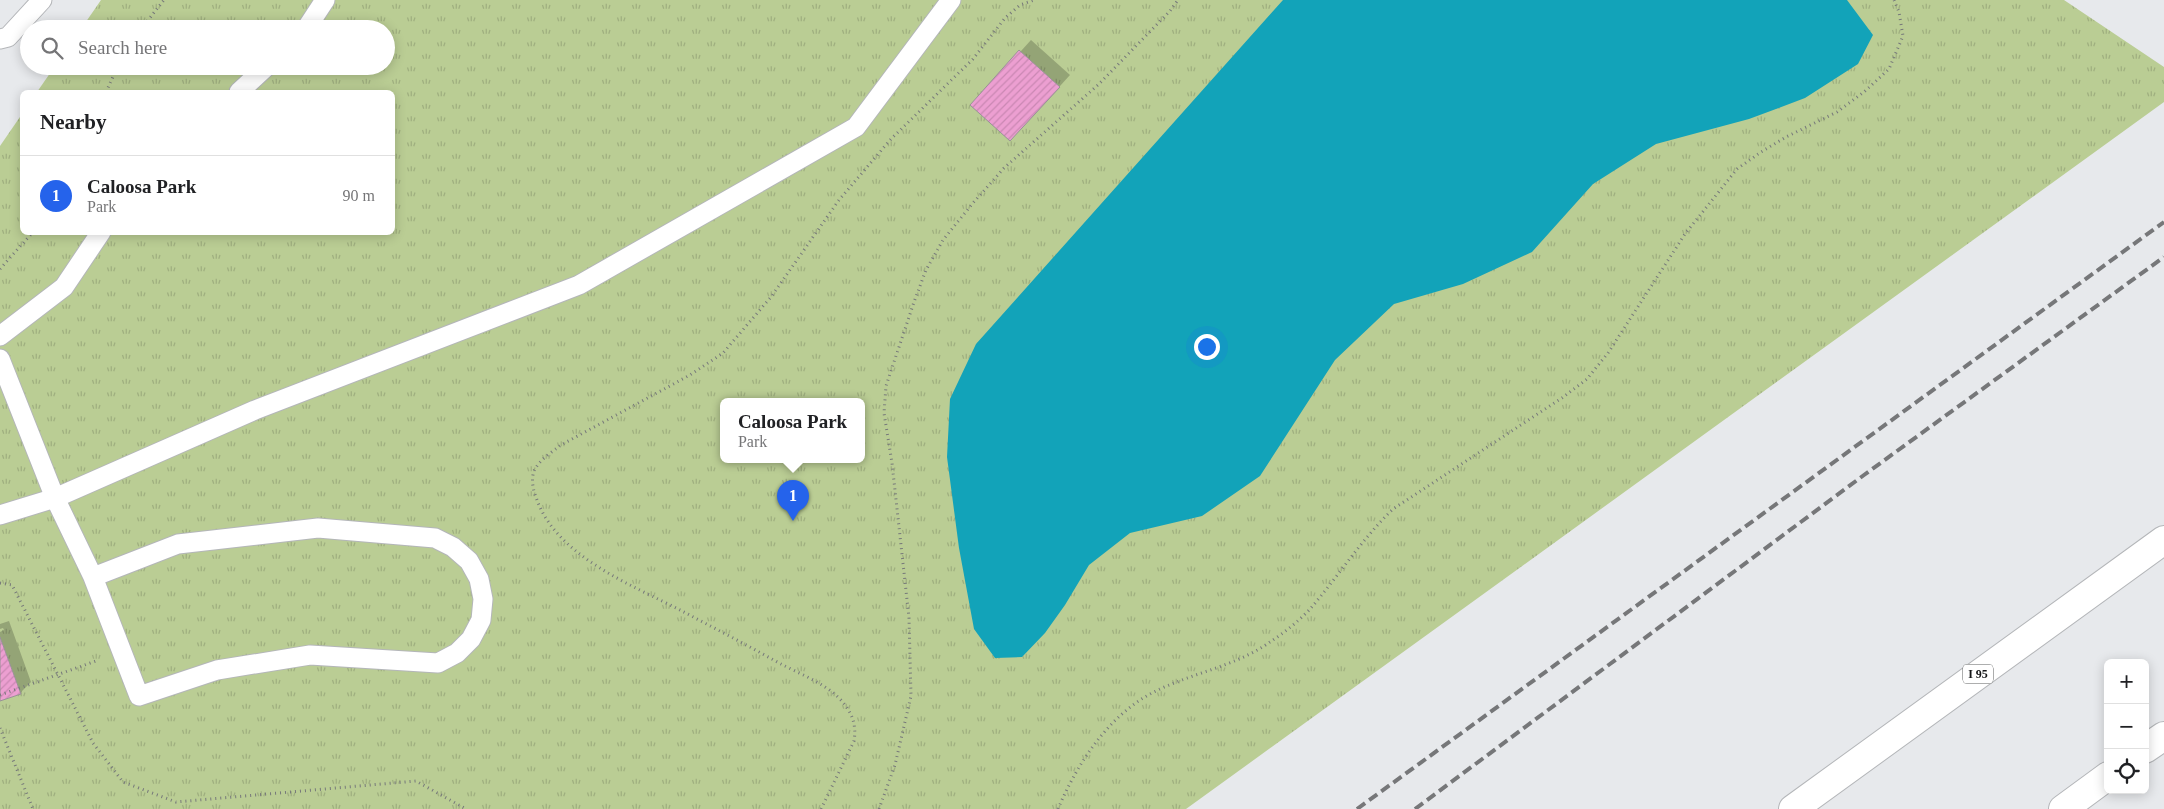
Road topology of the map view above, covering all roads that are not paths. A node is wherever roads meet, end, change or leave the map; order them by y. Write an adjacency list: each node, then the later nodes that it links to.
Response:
1 (42, 0): 4 (lane)
2 (325, 0): 5 (lane)
3 (951, 0): 13 (lane)
4 (24, 20)
5 (312, 20)
6 (20, 24): 7 (lane)
7 (0, 39)
8 (257, 75): 9 (lane)
9 (241, 90)
10 (99, 235): 11 (lane)
11 (0, 336)
12 (0, 359): 13 (lane)
13 (55, 498): 14 (lane); 16 (lane)
14 (0, 515)
15 (2164, 540): 20 (highway, I 95)
16 (93, 578): 16 (lane)
17 (2164, 736): 18 (highway)
18 (2149, 746)
19 (2104, 779): 21 (highway)
20 (1793, 809)
21 (2063, 809)

